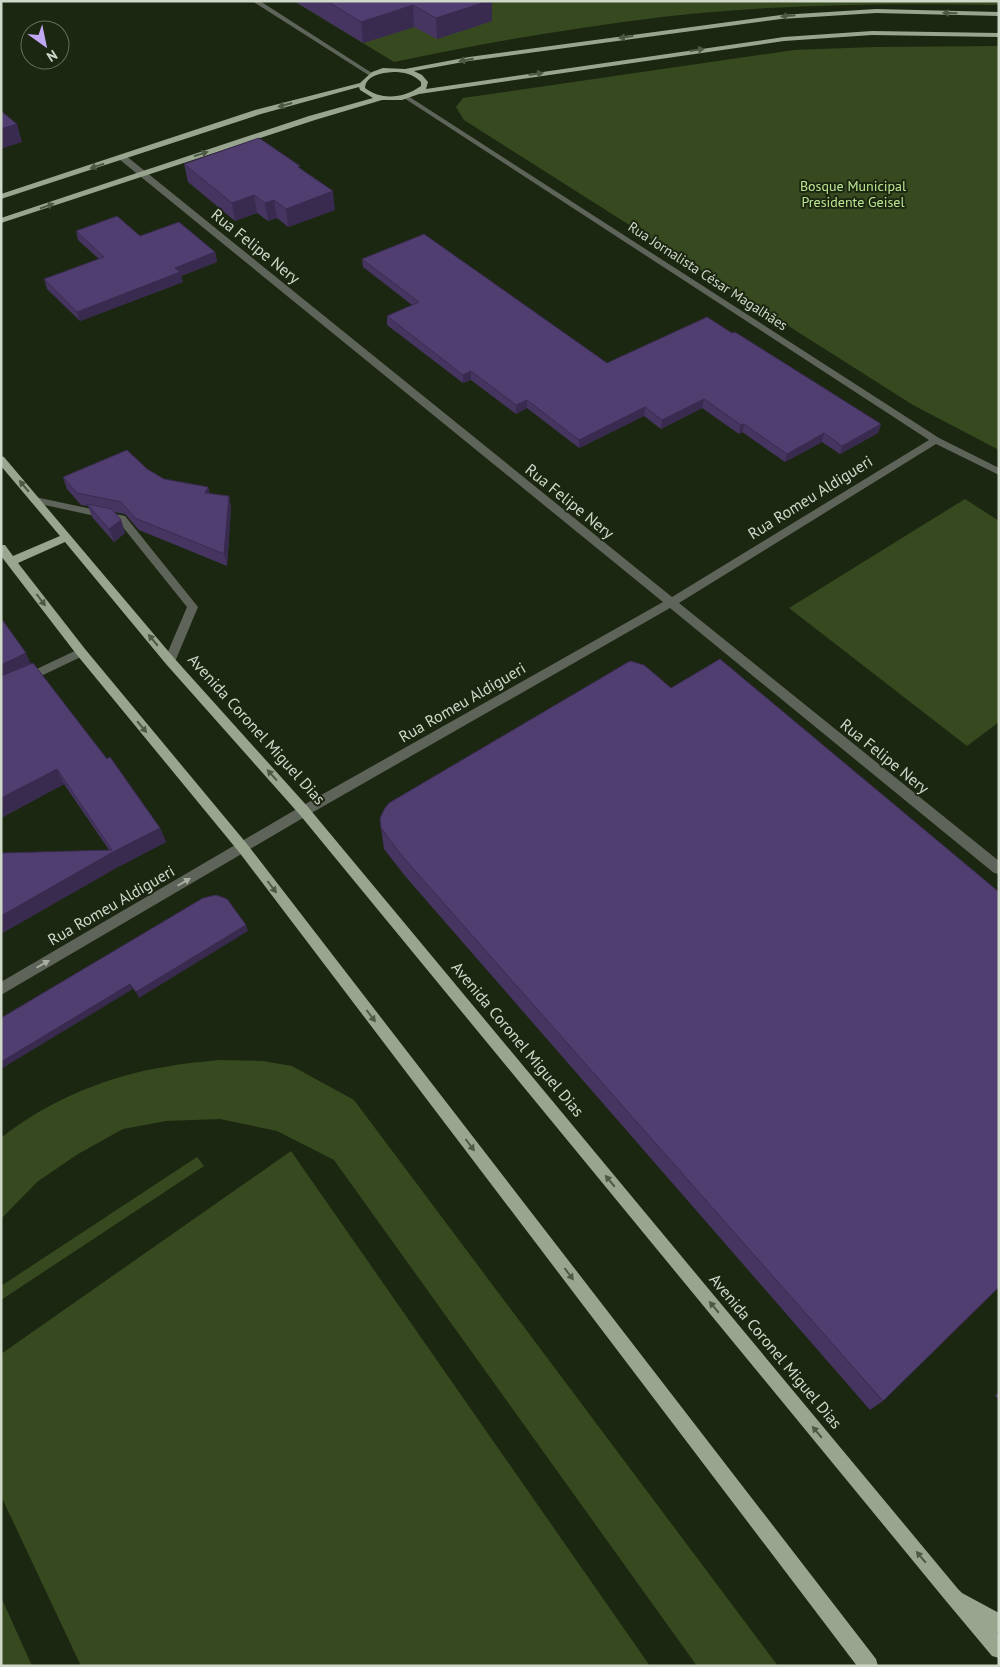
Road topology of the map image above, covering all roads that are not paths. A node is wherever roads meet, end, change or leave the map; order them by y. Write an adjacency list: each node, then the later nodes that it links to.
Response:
1 (255, 1): 5 (street)
2 (999, 14): 4 (main road, one-way to 4)
3 (999, 35): 7 (main road, one-way to 3)
4 (403, 71): 5 (main road); 7 (main road)
5 (372, 75): 6 (main road)
6 (362, 84): 9 (main road); 10 (main road, one-way to 10)
7 (419, 92): 8 (main road)
8 (406, 97): 9 (main road); 14 (street, Rua Jornalista César Magalhães)
9 (382, 98): 11 (main road, one-way to 9)
10 (122, 157): 11 (street, Rua Felipe Nery); 12 (main road, one-way to 12)
11 (142, 174): 13 (main road, one-way to 11); 21 (street, Rua Felipe Nery)
12 (1, 197)
13 (1, 222)
14 (936, 440): 16 (street, Rua Jornalista César Magalhães); 21 (street, Rua Romeu Aldigueri)
15 (1, 459): 17 (main road, Avenida Coronel Miguel Dias, one-way to 15)
16 (999, 472)
17 (35, 500): 18 (main road, Avenida Coronel Miguel Dias); 23 (street)
18 (66, 537): 20 (main road); 23 (main road, Avenida Coronel Miguel Dias, one-way to 18)
19 (1, 548): 20 (main road)
20 (12, 561): 22 (main road, one-way to 22)
21 (672, 602): 25 (street, Rua Romeu Aldigueri); 27 (street, Rua Felipe Nery)
22 (81, 652): 24 (street); 26 (main road, one-way to 26)
23 (170, 660): 25 (main road, Avenida Coronel Miguel Dias, one-way to 23)
24 (1, 691)
25 (304, 811): 26 (street, Rua Romeu Aldigueri); 29 (main road, Avenida Coronel Miguel Dias, one-way to 25)
26 (243, 848): 28 (street, Rua Romeu Aldigueri, one-way to 26); 32 (main road, one-way to 32)
27 (999, 869)
28 (1, 989)
29 (952, 1595): 30 (main road); 31 (main road, Avenida Coronel Miguel Dias)
30 (999, 1624)
31 (999, 1649)
32 (869, 1666)

